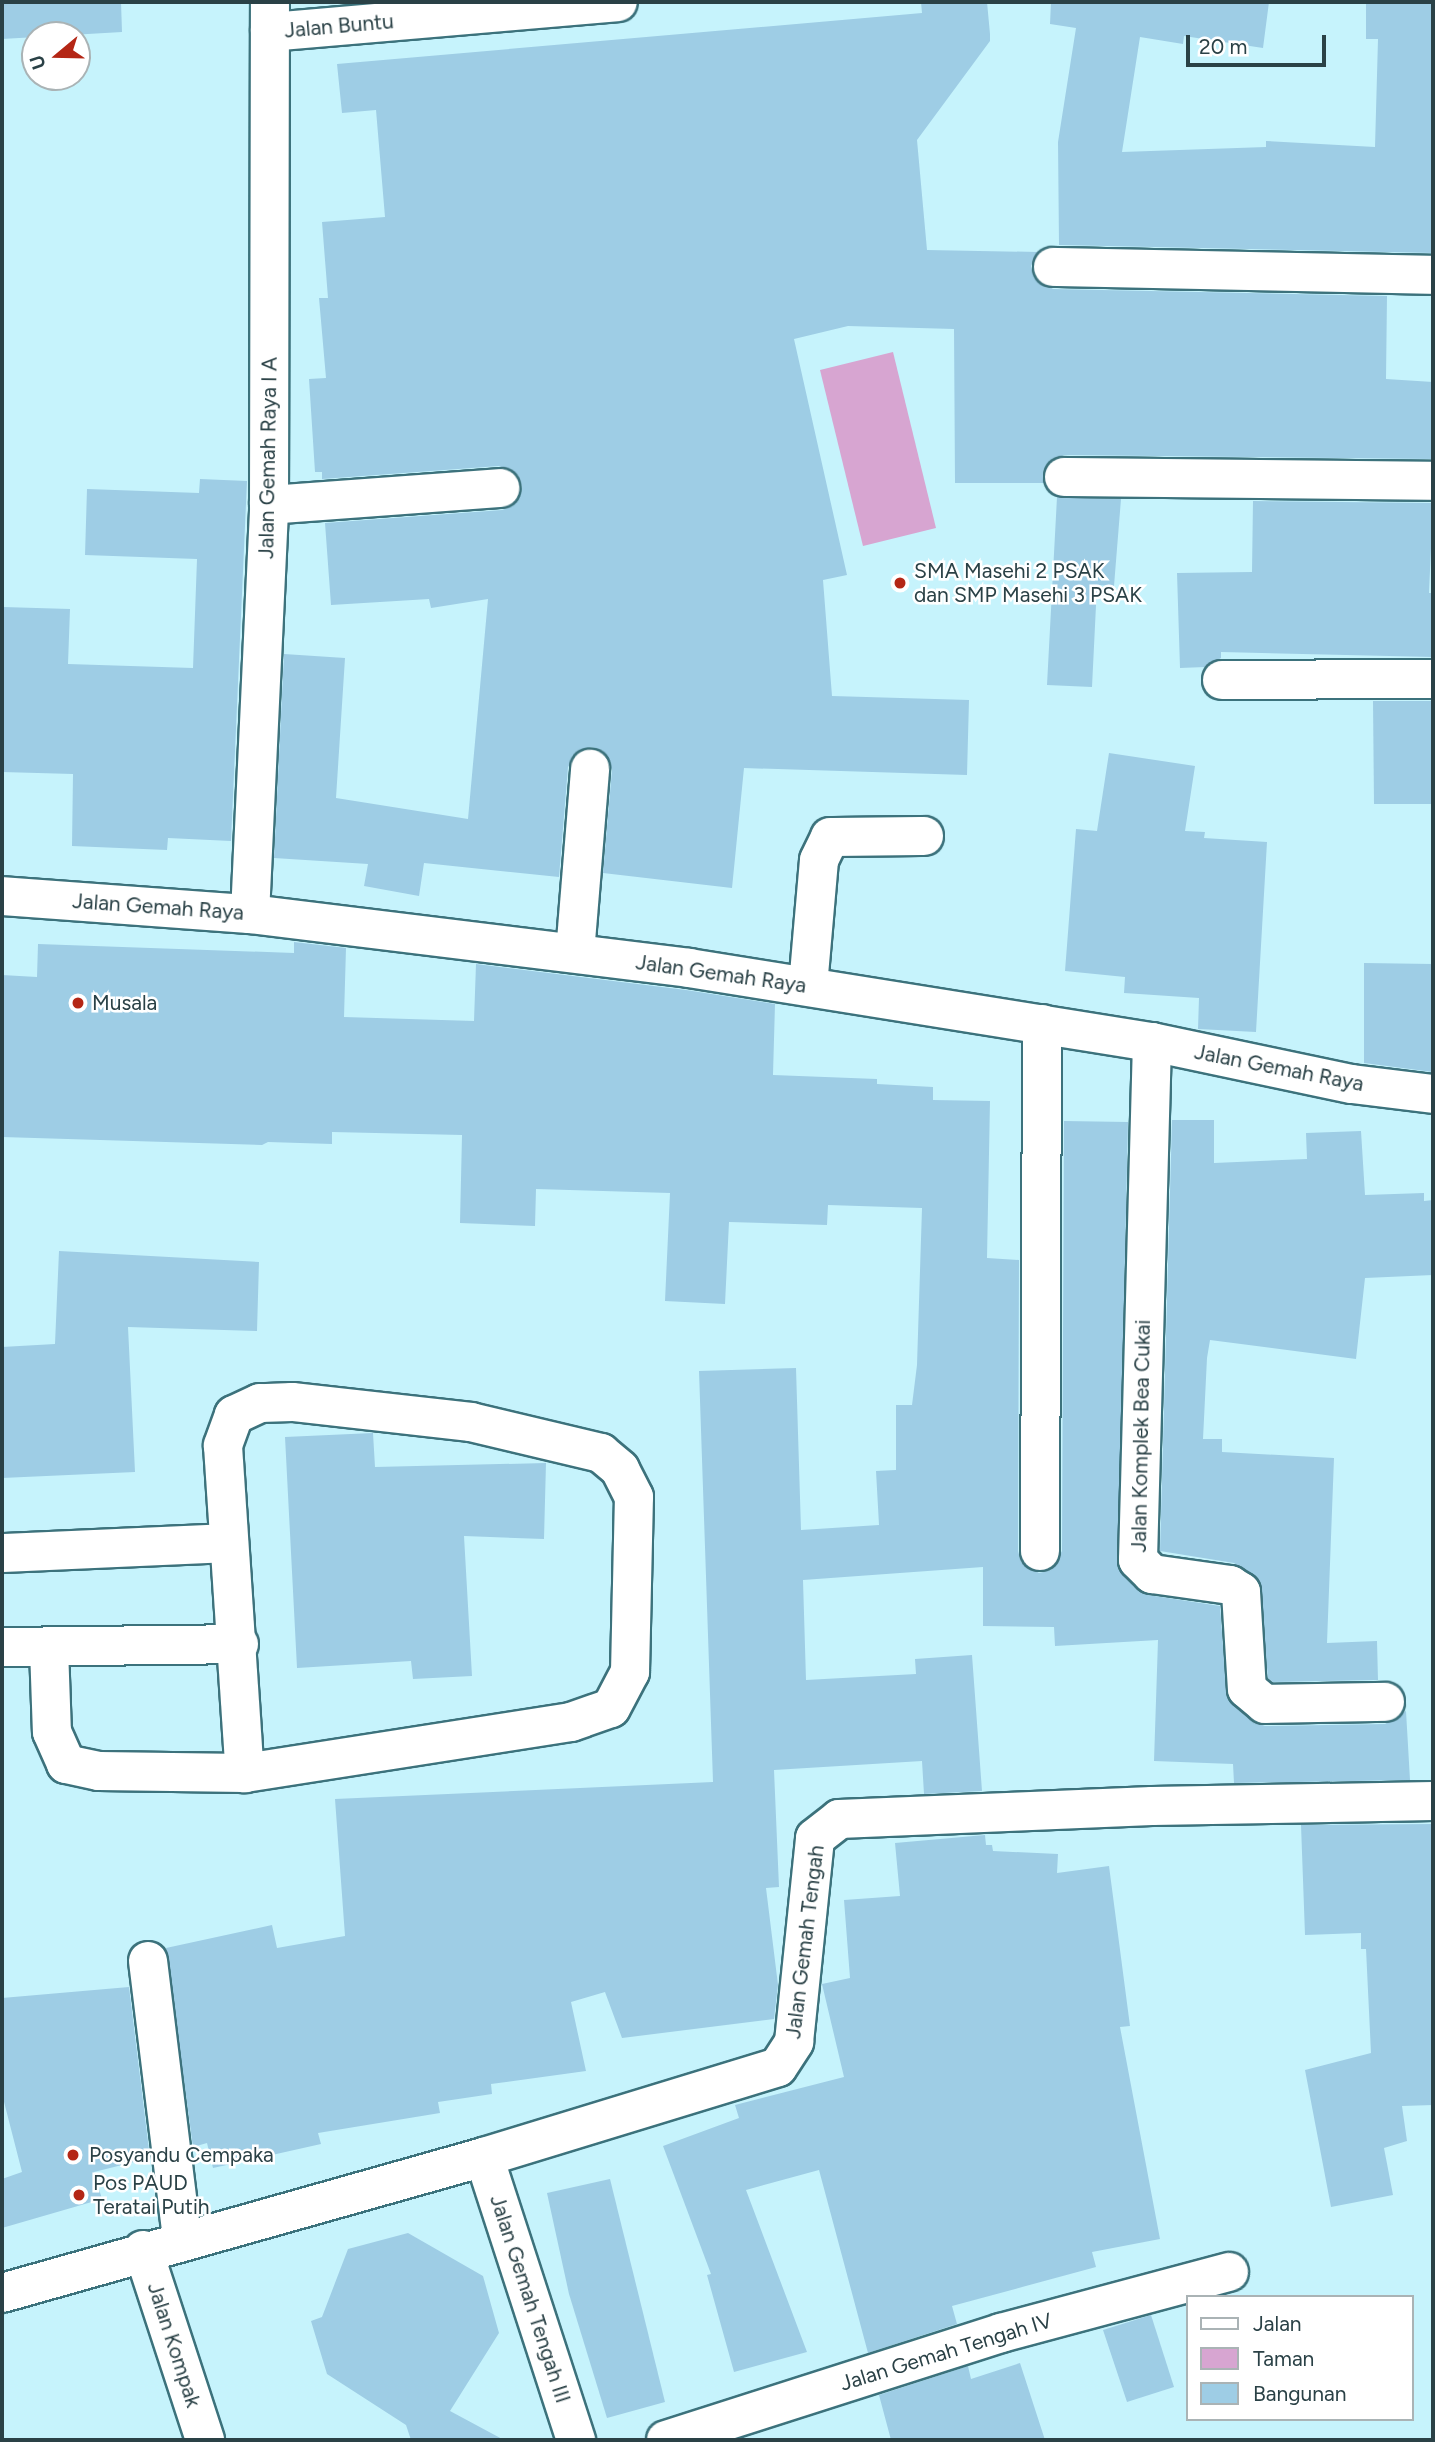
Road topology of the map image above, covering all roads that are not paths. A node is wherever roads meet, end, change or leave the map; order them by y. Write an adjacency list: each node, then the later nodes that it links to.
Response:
1 (618, 2): 2 (street, Jalan Buntu)
2 (270, 17): 8 (street, Jalan Gemah Raya I A)
3 (1053, 267): 4 (street)
4 (1433, 275)
5 (1064, 477): 6 (street)
6 (1433, 481)
7 (499, 488): 8 (street)
8 (269, 505): 14 (street, Jalan Gemah Raya I A)
9 (1433, 679): 10 (street)
10 (1222, 680)
11 (590, 769): 15 (street)
12 (924, 836): 16 (street)
13 (2, 896): 14 (street, Jalan Gemah Raya)
14 (250, 914): 15 (street, Jalan Gemah Raya)
15 (575, 953): 16 (street, Jalan Gemah Raya)
16 (808, 986): 17 (street, Jalan Gemah Raya)
17 (1042, 1024): 18 (street, Jalan Gemah Raya); 21 (street)
18 (1152, 1042): 19 (street, Jalan Gemah Raya); 26 (street, Jalan Komplek Bea Cukai)
19 (1433, 1094)
20 (228, 1543): 22 (street); 23 (street); 27 (street)
21 (1040, 1551)
22 (2, 1553)
23 (239, 1644): 25 (street); 27 (street)
24 (2, 1647): 25 (street)
25 (49, 1648): 27 (street)
26 (1385, 1702)
27 (245, 1773)
28 (1433, 1801): 30 (street, Jalan Gemah Tengah)
29 (148, 1961): 31 (street)
30 (484, 2158): 31 (street, Jalan Gemah Tengah); 36 (street, Jalan Gemah Tengah III)
31 (183, 2239): 32 (street, Jalan Gemah Tengah)
32 (144, 2250): 34 (street, Jalan Gemah Tengah); 35 (street, Jalan Kompak)
33 (1229, 2272): 37 (street, Jalan Gemah Tengah IV)
34 (2, 2293)
35 (205, 2440)
36 (576, 2440)
37 (666, 2440)

